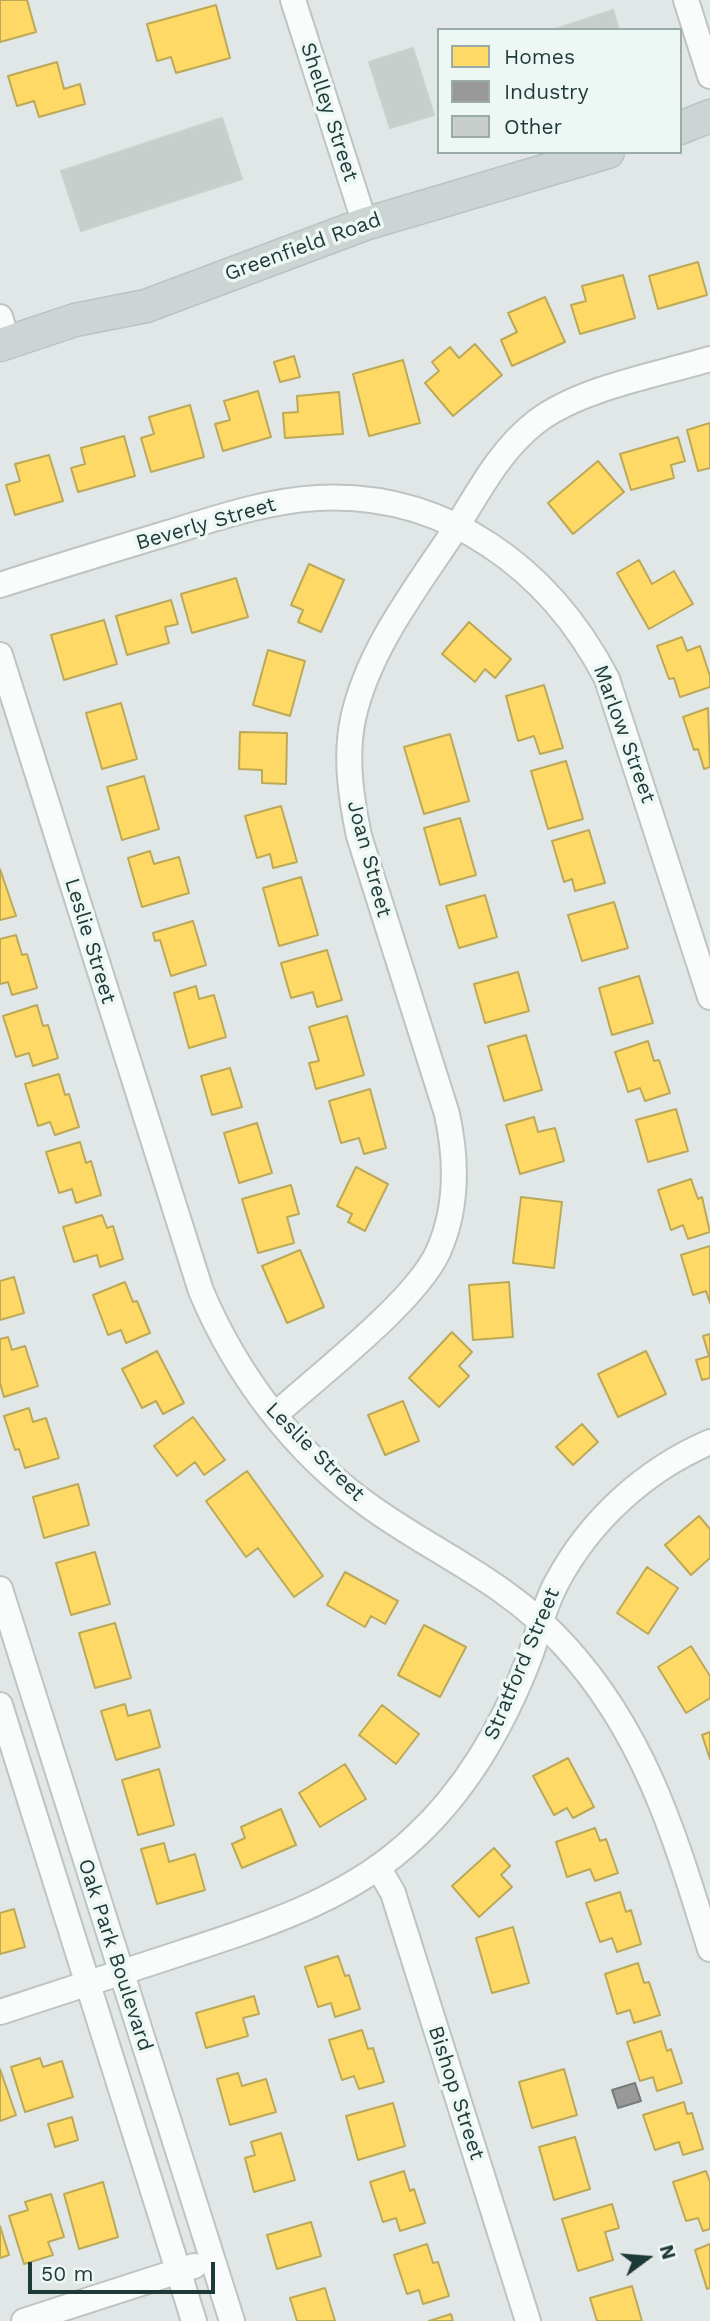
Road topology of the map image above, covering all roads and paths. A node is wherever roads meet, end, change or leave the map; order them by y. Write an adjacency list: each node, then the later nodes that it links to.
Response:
1 (293, 0): 7 (street, Shelley Street)
2 (685, 0): 3 (street)
3 (710, 76)
4 (710, 116): 5 (main road)
5 (682, 127)
6 (601, 154): 7 (main road, Greenfield Road)
7 (365, 224): 8 (main road, Greenfield Road)
8 (3, 335)
9 (710, 359): 10 (street, Joan Street)
10 (457, 526): 11 (street, Beverly Street); 13 (street, Marlow Street); 14 (street, Joan Street)
11 (0, 585)
12 (0, 655): 14 (street, Leslie Street)
13 (710, 997)
14 (275, 1415): 17 (street, Leslie Street)
15 (710, 1442): 17 (street, Stratford Street)
16 (0, 1589): 21 (street, Oak Park Boulevard)
17 (540, 1623): 19 (street, Stratford Street); 20 (street, Leslie Street)
18 (0, 1705): 21 (street, Oak Park Boulevard)
19 (378, 1867): 21 (street, Stratford Street); 28 (street, Bishop Street)
20 (710, 1949)
21 (103, 1978): 22 (street, Stratford Street); 23 (street, Oak Park Boulevard); 24 (street, Oak Park Boulevard)
22 (0, 2012)
23 (213, 2260): 24 (street); 27 (street, Oak Park Boulevard)
24 (179, 2271): 25 (street); 26 (street, Oak Park Boulevard)
25 (24, 2321)
26 (194, 2321)
27 (232, 2321)
28 (528, 2321)

